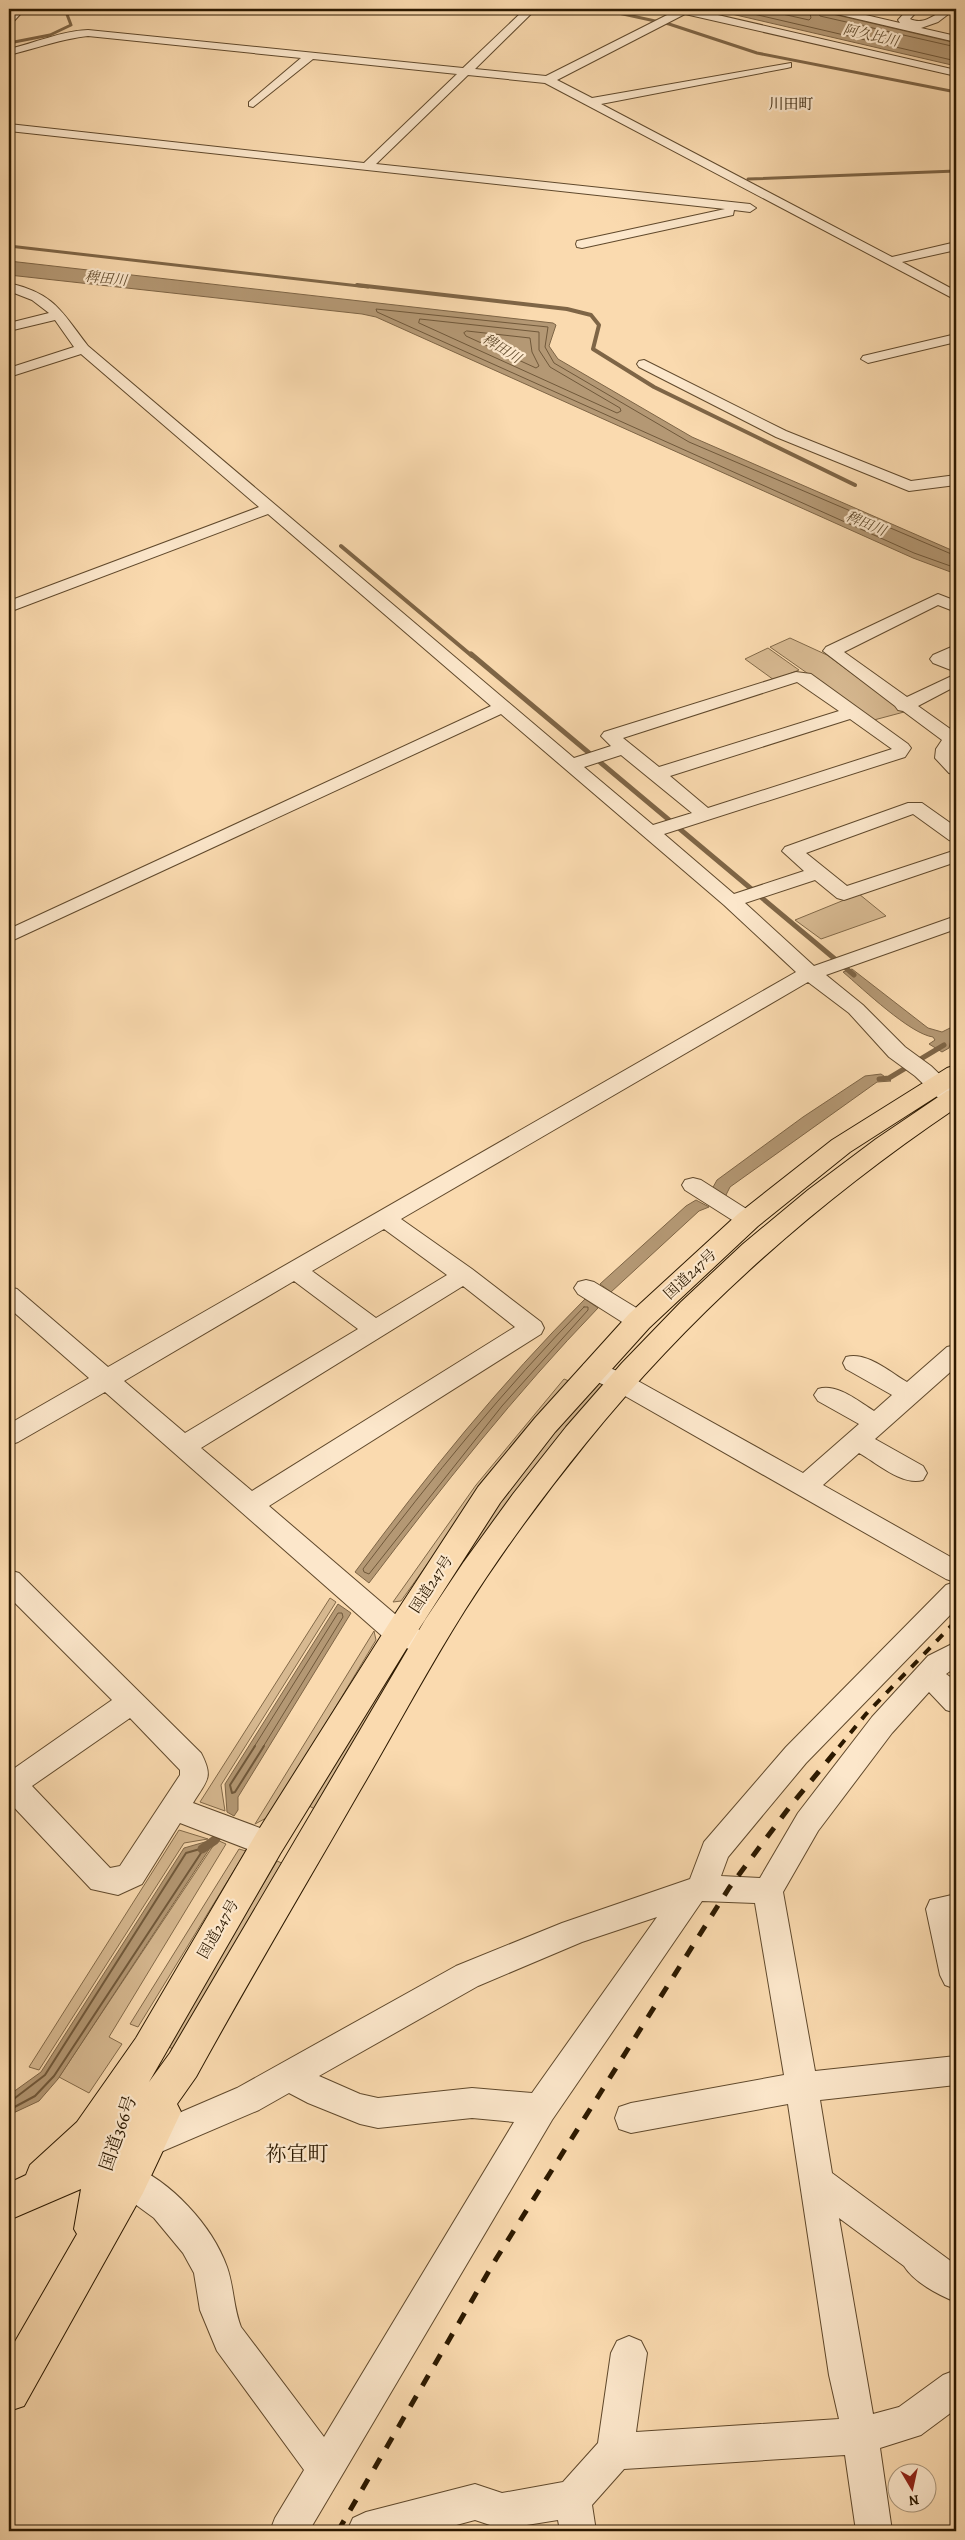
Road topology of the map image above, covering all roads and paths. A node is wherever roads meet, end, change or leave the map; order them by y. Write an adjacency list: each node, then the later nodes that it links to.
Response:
1 (20, 9): 8 (street)
2 (531, 9): 14 (street)
3 (682, 9): 15 (street); 16 (street)
4 (828, 9): 10 (street)
5 (914, 9): 7 (street)
6 (950, 9): 7 (street)
7 (938, 19): 9 (street)
8 (9, 20)
9 (956, 22)
10 (956, 39)
11 (9, 52): 12 (street)
12 (310, 56): 14 (street); 18 (street)
13 (787, 65): 17 (street)
14 (466, 72): 16 (street); 20 (street)
15 (956, 73)
16 (548, 80): 17 (street)
17 (591, 102): 21 (street)
18 (253, 104)
19 (9, 128): 20 (street)
20 (366, 167): 22 (street)
21 (779, 202): 22 (street); 25 (street)
22 (750, 208): 23 (street)
23 (582, 244)
24 (956, 246): 25 (street)
25 (890, 261): 27 (street)
26 (9, 287): 28 (street)
27 (956, 296)
28 (59, 315): 29 (street); 31 (street)
29 (9, 326)
30 (956, 338): 32 (street)
31 (83, 349): 34 (street); 36 (street)
32 (868, 359)
33 (644, 364): 35 (street)
34 (9, 374)
35 (956, 480)
36 (270, 508): 38 (street); 43 (street)
37 (956, 607): 42 (street)
38 (9, 608)
39 (956, 650): 40 (street)
40 (956, 667)
41 (956, 679): 42 (street)
42 (904, 706): 45 (street)
43 (503, 707): 47 (street); 57 (street)
44 (852, 712): 46 (street); 49 (street); 50 (street)
45 (955, 740): 48 (street)
46 (623, 748): 47 (street); 49 (street)
47 (586, 760): 51 (street)
48 (956, 769)
49 (656, 774): 50 (street)
50 (706, 815): 51 (street)
51 (666, 828): 55 (street)
52 (954, 831): 54 (street)
53 (956, 856): 54 (street)
54 (818, 873): 55 (street)
55 (746, 896): 58 (street)
56 (956, 922): 58 (street)
57 (9, 936)
58 (820, 971): 59 (street); 62 (street)
59 (948, 1091): 61 (highway, 国道247号); 73 (highway, 国道247号)
60 (693, 1185): 61 (street)
61 (738, 1213): 67 (highway, 国道247号)
62 (384, 1218): 63 (street); 64 (street)
63 (295, 1270): 68 (street); 72 (street)
64 (464, 1275): 68 (street); 82 (street)
65 (586, 1288): 67 (street)
66 (9, 1295): 72 (street)
67 (627, 1313): 71 (highway, 国道247号)
68 (375, 1329): 79 (street)
69 (956, 1352): 74 (street)
70 (855, 1363): 74 (street)
71 (593, 1370): 73 (street); 86 (highway, 国道247号)
72 (106, 1379): 77 (street); 79 (street)
73 (620, 1382): 81 (street); 87 (highway, 国道247号)
74 (910, 1394): 76 (street)
75 (828, 1395): 76 (street)
76 (876, 1423): 78 (street)
77 (9, 1436)
78 (857, 1440): 80 (street); 81 (street)
79 (184, 1446): 82 (street)
80 (914, 1473)
81 (805, 1486): 83 (street)
82 (252, 1504): 86 (street)
83 (956, 1572)
84 (9, 1580): 90 (street)
85 (956, 1592): 94 (street)
86 (399, 1634): 87 (street); 93 (highway, 国道247号)
87 (428, 1646): 99 (highway, 国道247号)
88 (956, 1653): 89 (street)
89 (927, 1676): 91 (street); 95 (street)
90 (131, 1702): 92 (street); 92 (street)
91 (956, 1702)
92 (174, 1808): 93 (street)
93 (268, 1844): 98 (highway, 国道247号)
94 (696, 1890): 95 (street); 101 (street); 103 (street)
95 (768, 1891): 102 (street)
96 (956, 1907): 97 (street)
97 (956, 1975)
98 (148, 2050): 106 (highway, 国道366号); 108 (highway, 国道247号)
99 (183, 2066): 105 (highway, 国道366号); 106 (highway, 国道247号)
100 (956, 2070): 102 (street)
101 (289, 2076): 103 (street); 105 (street)
102 (802, 2087): 104 (street); 107 (street)
103 (540, 2109): 115 (street)
104 (631, 2118)
105 (147, 2142): 106 (highway, 国道366号)
106 (117, 2169): 108 (highway, 国道247号); 112 (highway, 国道366号); 115 (street)
107 (817, 2182): 109 (street); 113 (street)
108 (15, 2199)
109 (956, 2285)
110 (629, 2353): 114 (street)
111 (956, 2388): 113 (street)
112 (9, 2391)
113 (860, 2436): 114 (street); 119 (street)
114 (614, 2451): 116 (street)
115 (324, 2468): 117 (street)
116 (576, 2515): 118 (street)
117 (288, 2531)
118 (366, 2531)
119 (874, 2531)

